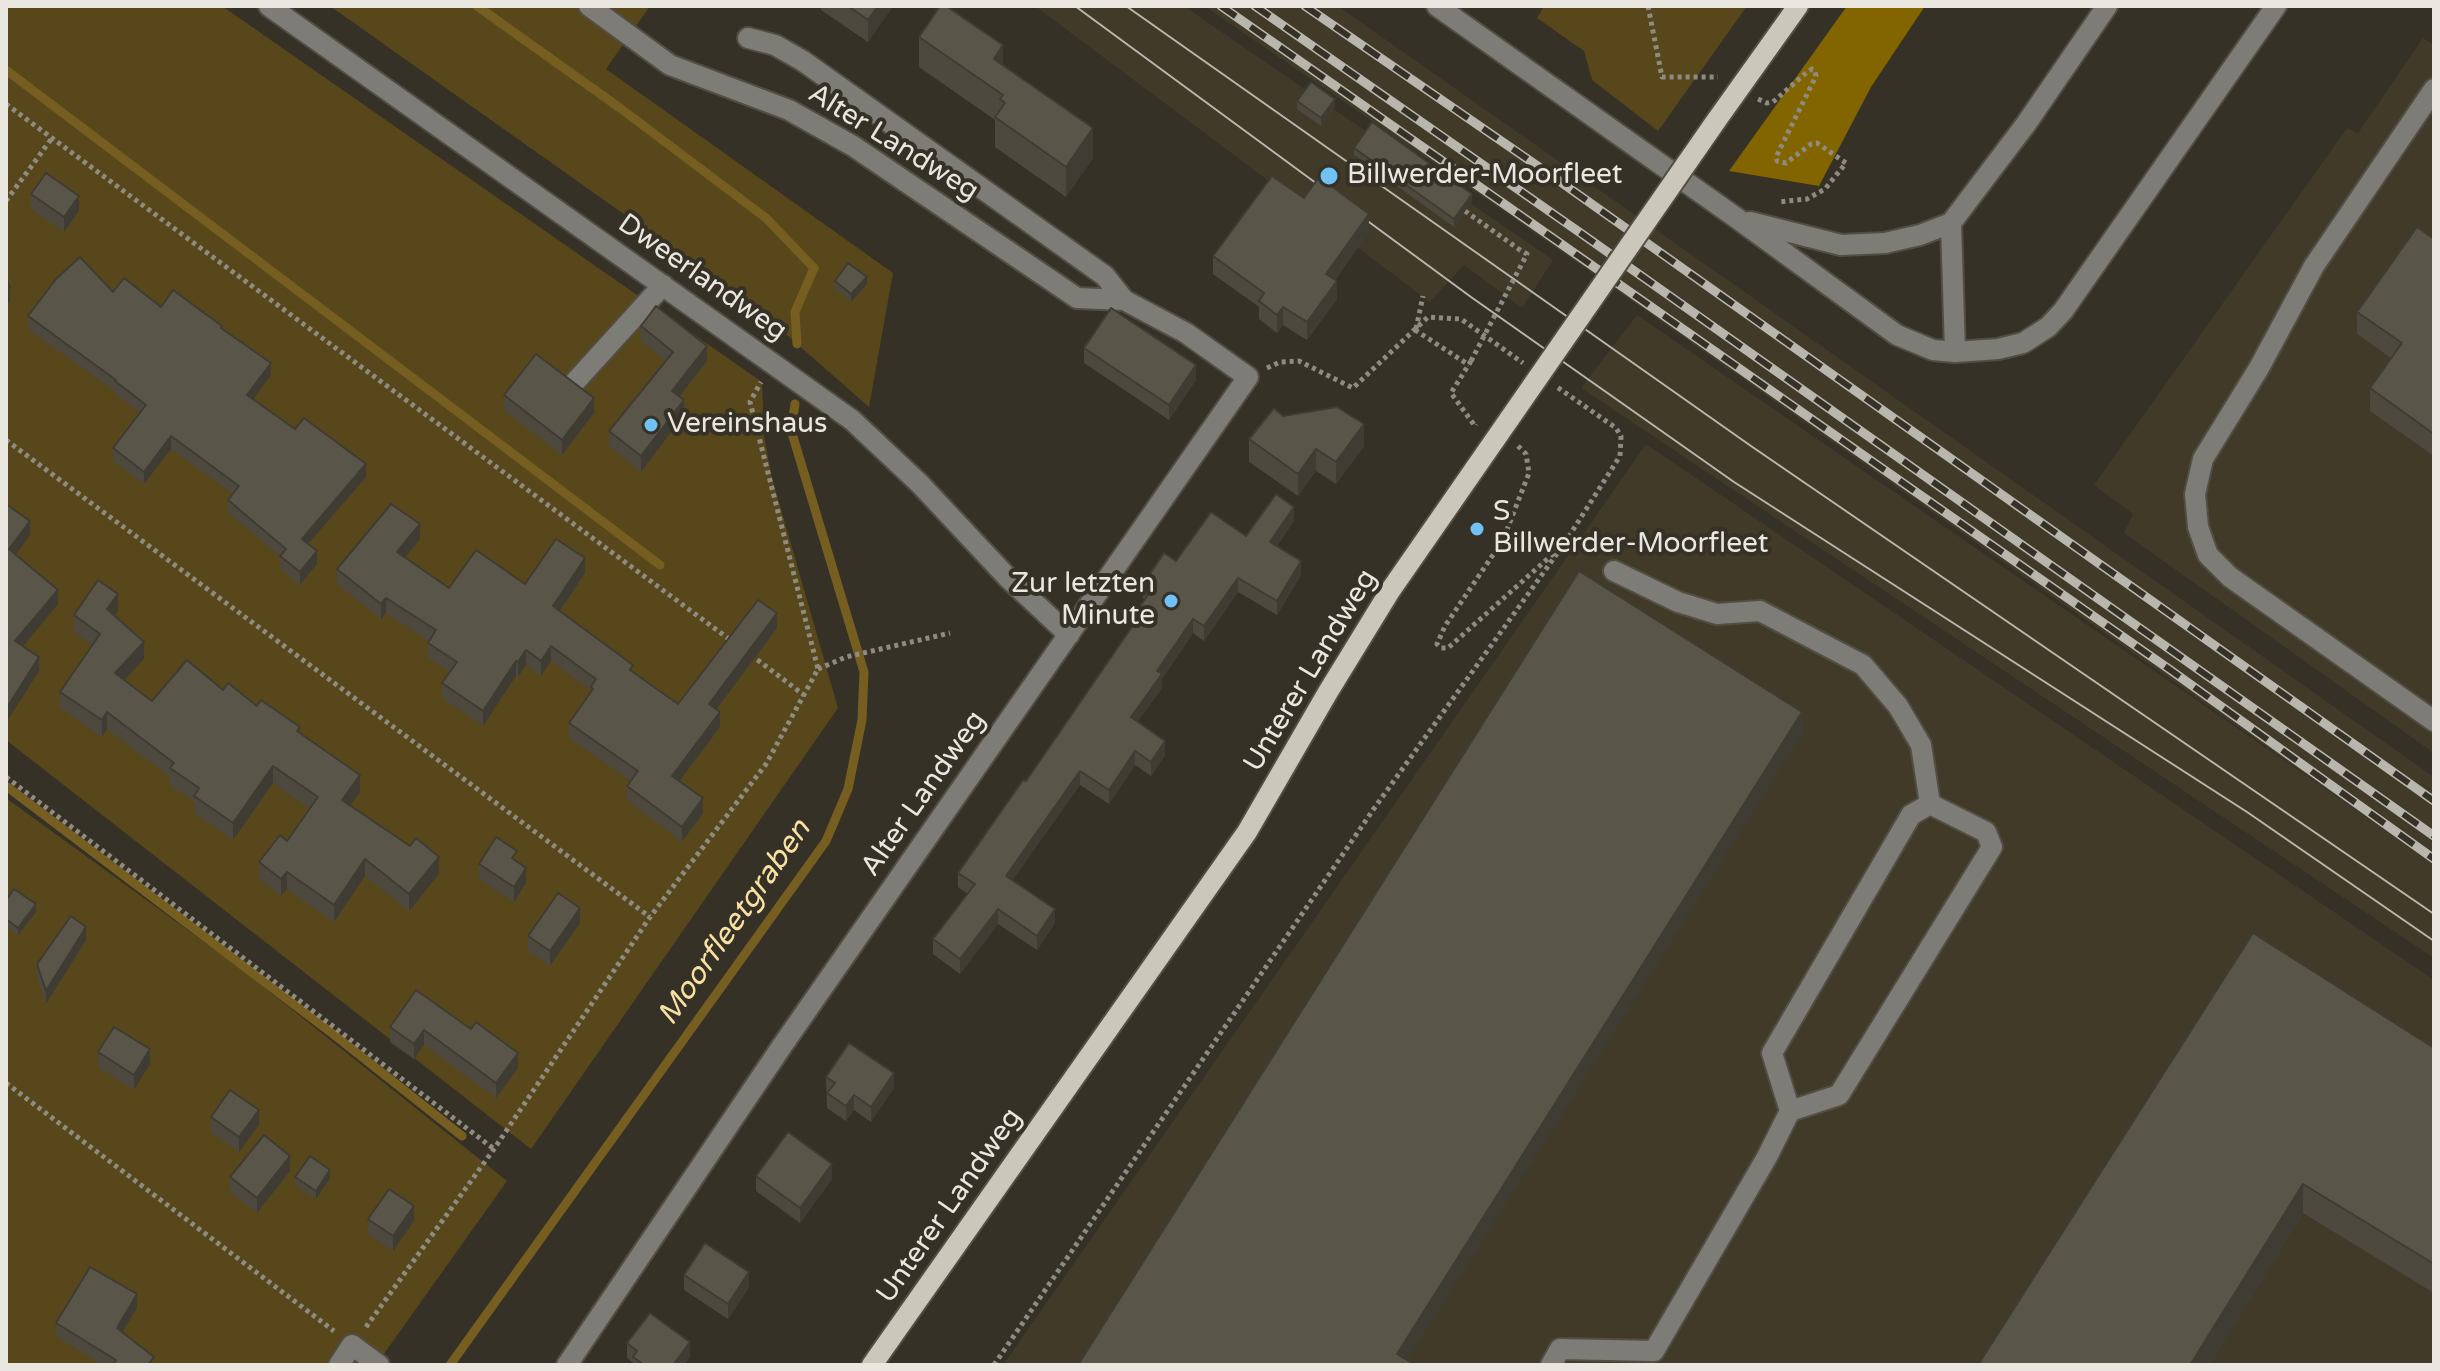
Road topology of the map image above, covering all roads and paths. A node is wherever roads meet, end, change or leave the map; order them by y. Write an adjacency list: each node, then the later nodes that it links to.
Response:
1 (269, 6): 20 (street, Dweerlandweg)
2 (589, 6): 22 (street, Alter Landweg)
3 (1437, 6): 18 (street)
4 (1648, 6): 9 (path)
5 (1798, 6): 9 (main road, Unterer Landweg)
6 (2107, 6): 19 (street)
7 (2276, 6): 24 (street)
8 (748, 38): 22 (street, Alter Landweg)
9 (1739, 89): 15 (path); 29 (main road, Unterer Landweg, bridge)
10 (2434, 89): 38 (street)
11 (6, 104): 12 (path)
12 (52, 138): 13 (path); 37 (path)
13 (6, 201)
14 (1471, 201): 16 (path)
15 (1776, 202)
16 (1465, 211): 17 (path); 26 (path, bridge)
17 (1460, 218)
18 (1738, 219): 19 (street); 24 (street)
19 (1951, 223): 24 (street)
20 (663, 285): 25 (street, Dweerlandweg); 28 (street)
21 (1423, 296): 23 (path)
22 (1124, 300): 27 (street, Alter Landweg)
23 (1415, 330): 26 (path); 27 (path)
24 (1955, 352)
25 (772, 362): 35 (street, Dweerlandweg); 36 (path)
26 (1470, 363): 29 (path)
27 (1248, 377): 35 (street, Alter Landweg)
28 (574, 383)
29 (1506, 424): 32 (path); 49 (main road, Unterer Landweg)
30 (6, 440): 41 (path)
31 (1617, 462): 32 (path)
32 (1564, 544): 50 (path)
33 (1614, 571): 40 (street)
34 (950, 633): 36 (path)
35 (1069, 635): 48 (street, Alter Landweg)
36 (818, 669): 37 (path)
37 (804, 695): 41 (path)
38 (2434, 721)
39 (6, 777): 44 (path)
40 (1930, 804): 43 (street); 43 (street)
41 (650, 917): 44 (path)
42 (6, 1083): 45 (path)
43 (1790, 1111): 51 (street)
44 (494, 1149): 45 (path)
45 (352, 1345): 46 (street); 47 (street)
46 (339, 1365)
47 (379, 1365)
48 (567, 1365)
49 (872, 1365)
50 (994, 1365)
51 (1551, 1365)

